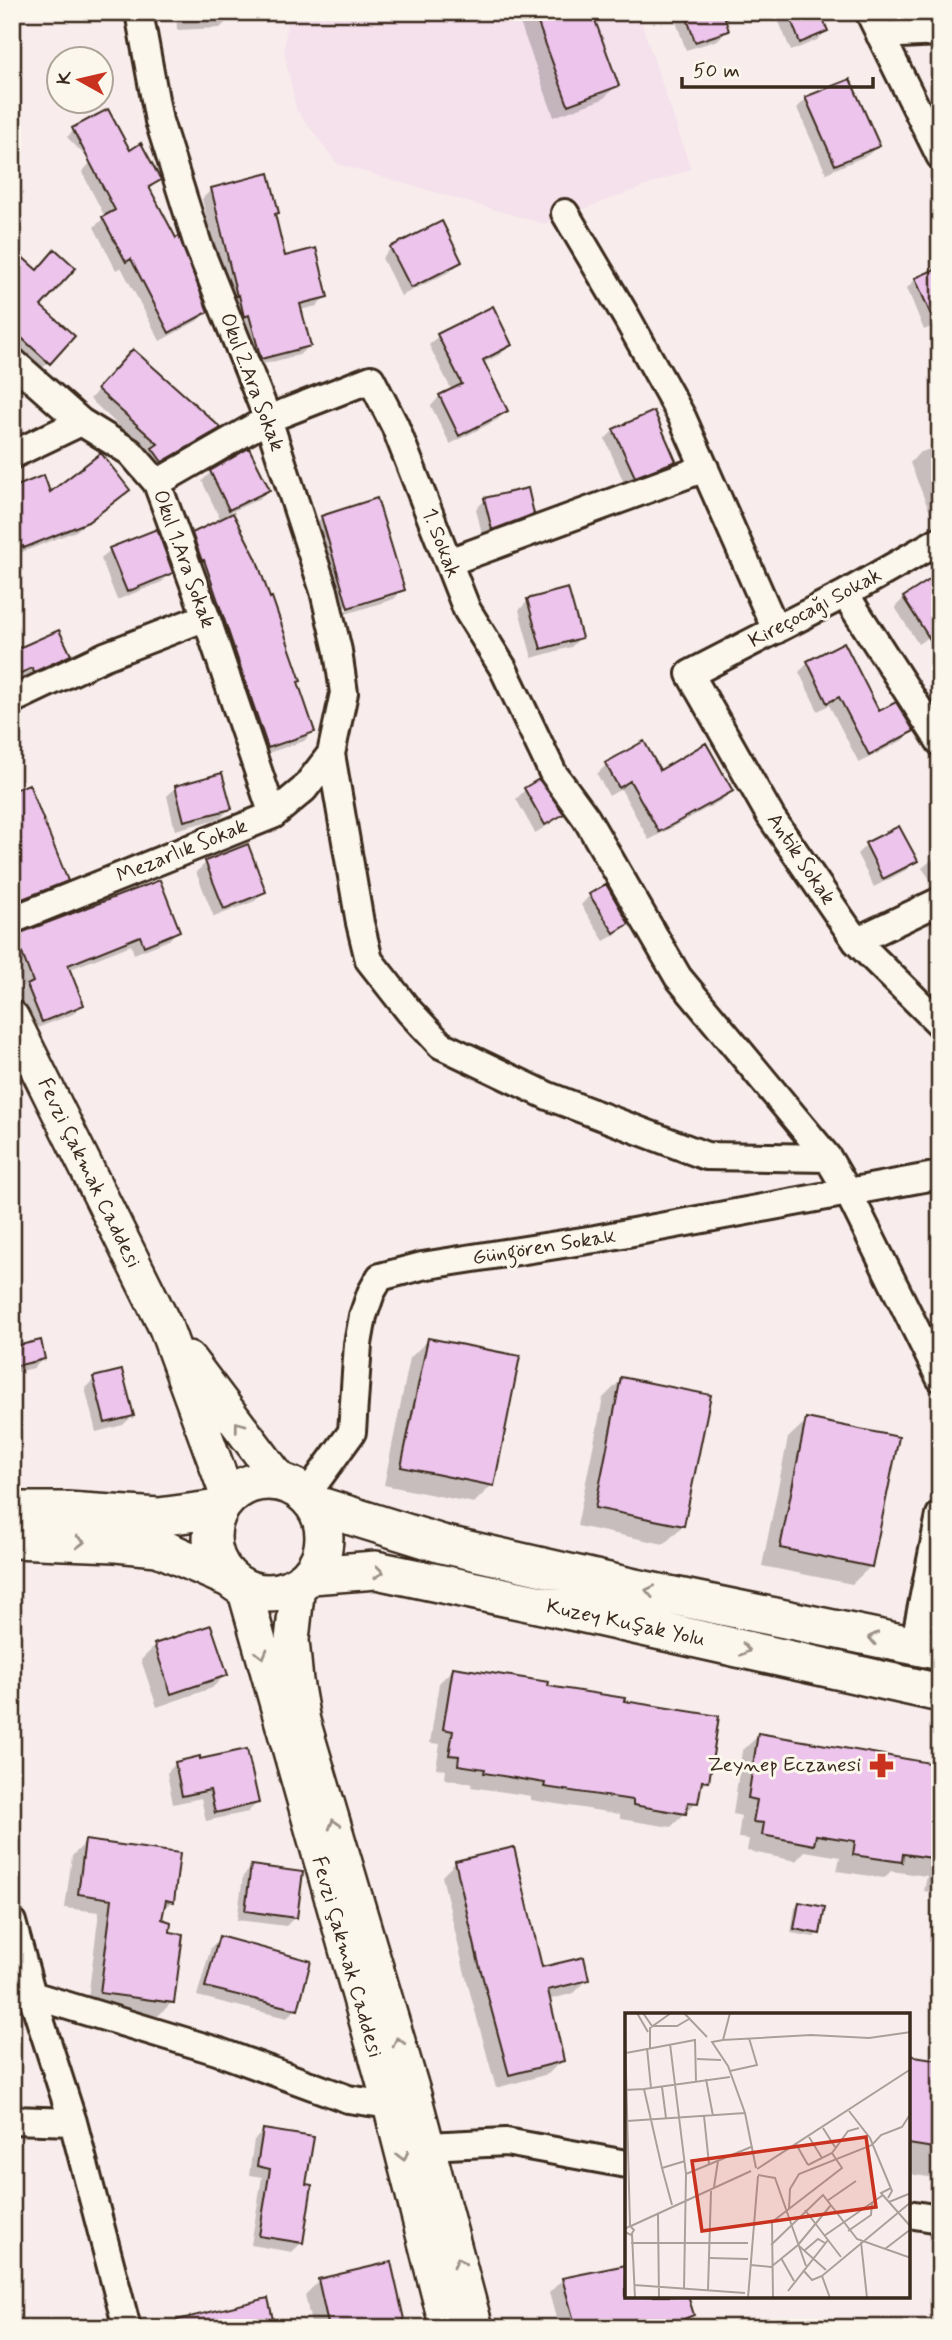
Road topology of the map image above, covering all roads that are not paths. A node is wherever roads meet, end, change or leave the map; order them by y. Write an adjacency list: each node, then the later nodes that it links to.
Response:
1 (139, 12): 7 (street, Okul 2.Ara Sokak)
2 (875, 24): 3 (street); 4 (street)
3 (940, 32)
4 (940, 156)
5 (565, 213): 10 (street)
6 (12, 361): 8 (street, Okul 1.Ara Sokak)
7 (268, 419): 11 (street); 13 (street, 1. Sokak); 20 (street, Okul 2.Ara Sokak)
8 (81, 422): 9 (street); 11 (street, Okul 1.Ara Sokak)
9 (12, 455)
10 (705, 468): 13 (street); 16 (street)
11 (157, 483): 15 (street, Okul 1.Ara Sokak)
12 (940, 540): 14 (street, Kireçocağı Sokak)
13 (449, 562): 27 (street, 1. Sokak)
14 (845, 594): 16 (street, Kireçocağı Sokak); 19 (street)
15 (206, 617): 18 (street); 21 (street, Okul 1.Ara Sokak)
16 (776, 630): 17 (street, Kireçocağı Sokak)
17 (690, 674): 24 (street, Antik Sokak)
18 (12, 700)
19 (940, 742)
20 (331, 754): 21 (street, Mezarlık Sokak); 27 (street)
21 (272, 815): 23 (street, Mezarlık Sokak)
22 (940, 901): 24 (street)
23 (12, 920)
24 (856, 941): 26 (street, Antik Sokak)
25 (12, 1018): 30 (street, Fevzi Çakmak Caddesi)
26 (940, 1024)
27 (828, 1158): 29 (street, 1. Sokak)
28 (940, 1175): 29 (street, Güngören Sokak)
29 (848, 1192): 31 (street, 1. Sokak); 32 (street, Güngören Sokak)
30 (166, 1328): 32 (street, one-way to 30); 33 (street)
31 (940, 1378)
32 (301, 1493): 33 (main road); 37 (main road); 39 (main road, Kuzey Kuşak Yolu, one-way to 32)
33 (223, 1503): 34 (main road); 38 (main road)
34 (12, 1511)
35 (940, 1514): 39 (street)
36 (12, 1539): 38 (main road, one-way to 38)
37 (304, 1580): 38 (main road); 40 (main road, Kuzey Kuşak Yolu, one-way to 40); 46 (street, one-way to 37)
38 (237, 1583): 43 (street, Fevzi Çakmak Caddesi, one-way to 43)
39 (927, 1649)
40 (940, 1693)
41 (12, 1922): 42 (street)
42 (32, 1995): 43 (street); 45 (street)
43 (390, 2105): 51 (street, Fevzi Çakmak Caddesi, one-way to 51)
44 (12, 2120): 45 (street)
45 (73, 2122): 50 (street)
46 (428, 2146): 47 (street); 52 (street, one-way to 46)
47 (625, 2164)
48 (910, 2214): 49 (street)
49 (940, 2219)
50 (127, 2328)
51 (447, 2328)
52 (476, 2328)

